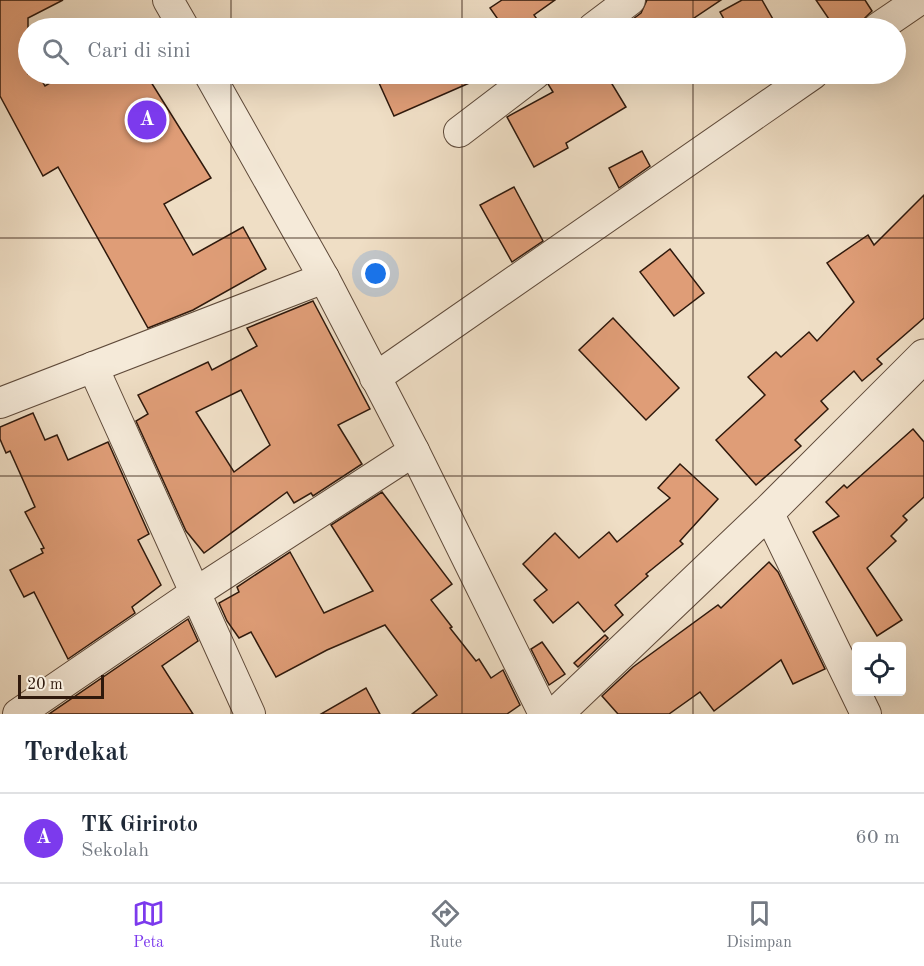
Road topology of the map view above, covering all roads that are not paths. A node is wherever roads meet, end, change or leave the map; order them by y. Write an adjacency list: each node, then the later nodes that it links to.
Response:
1 (168, 0): 4 (street)
2 (630, 0): 5 (street)
3 (919, 0): 6 (street)
4 (178, 18)
5 (606, 18)
6 (893, 18)
7 (216, 84): 11 (street)
8 (522, 84): 10 (street)
9 (799, 84): 14 (street)
10 (459, 132)
11 (324, 278): 13 (street); 14 (street)
12 (924, 356): 17 (street)
13 (93, 367): 15 (street); 18 (street)
14 (375, 378): 16 (street)
15 (0, 402)
16 (414, 451): 18 (street); 21 (street)
17 (768, 512): 22 (street); 23 (street)
18 (195, 593): 19 (street); 20 (street)
19 (18, 714)
20 (250, 714)
21 (544, 714)
22 (556, 714)
23 (866, 714)

